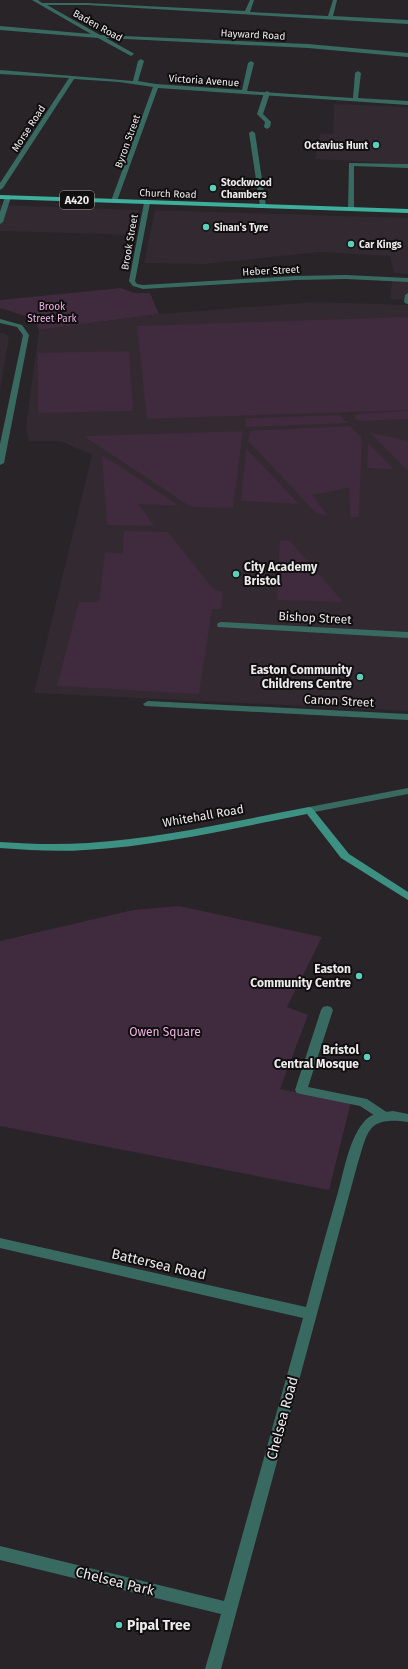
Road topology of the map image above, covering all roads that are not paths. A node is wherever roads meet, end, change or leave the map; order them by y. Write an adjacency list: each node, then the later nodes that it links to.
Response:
1 (34, 0): 5 (street, Baden Road)
2 (252, 0): 6 (street)
3 (335, 0): 7 (street)
4 (87, 2): 5 (street); 6 (street)
5 (42, 4): 10 (street, Baden Road)
6 (248, 13): 7 (street)
7 (330, 17): 8 (street)
8 (408, 22)
9 (0, 28): 10 (street, Hayward Road)
10 (97, 36): 11 (street, Baden Road); 12 (street, Hayward Road)
11 (131, 54)
12 (408, 55)
13 (141, 61): 18 (street)
14 (251, 63): 20 (street)
15 (0, 72): 17 (street, Victoria Avenue)
16 (358, 73): 22 (street)
17 (72, 77): 18 (street, Victoria Avenue); 27 (street, Morse Road)
18 (135, 82): 19 (street, Victoria Avenue)
19 (156, 86): 20 (street, Victoria Avenue); 30 (street, Byron Street)
20 (244, 92): 21 (street, Victoria Avenue)
21 (267, 93): 22 (street, Victoria Avenue); 24 (street)
22 (355, 100): 23 (street, Victoria Avenue)
23 (408, 103)
24 (268, 127)
25 (252, 133): 32 (street)
26 (408, 166): 33 (street)
27 (0, 188)
28 (0, 197): 29 (main road, Church Road / A420)
29 (8, 197): 30 (main road, Church Road / A420); 35 (street)
30 (114, 202): 31 (main road, Church Road / A420)
31 (147, 203): 32 (main road, Church Road / A420); 37 (street, Brook Street)
32 (264, 206): 33 (main road, Church Road / A420)
33 (351, 208): 34 (main road, Church Road / A420)
34 (408, 211)
35 (0, 222)
36 (408, 280): 37 (street, Heber Street)
37 (135, 284)
38 (0, 321): 39 (street)
39 (0, 463)
40 (221, 625): 41 (street, Bishop Street)
41 (408, 635)
42 (148, 704): 43 (street, Canon Street)
43 (408, 716)
44 (408, 791): 45 (street, Whitehall Road)
45 (308, 810): 46 (main road, Whitehall Road); 47 (main road)
46 (0, 845)
47 (408, 897)
48 (327, 1010): 49 (street)
49 (384, 1116): 50 (street); 52 (street, Chelsea Road)
50 (408, 1118)
51 (0, 1243): 52 (street, Battersea Road)
52 (311, 1314): 54 (street, Chelsea Road)
53 (0, 1553): 54 (street, Chelsea Park)
54 (230, 1609): 55 (street, Chelsea Road)
55 (213, 1669)

